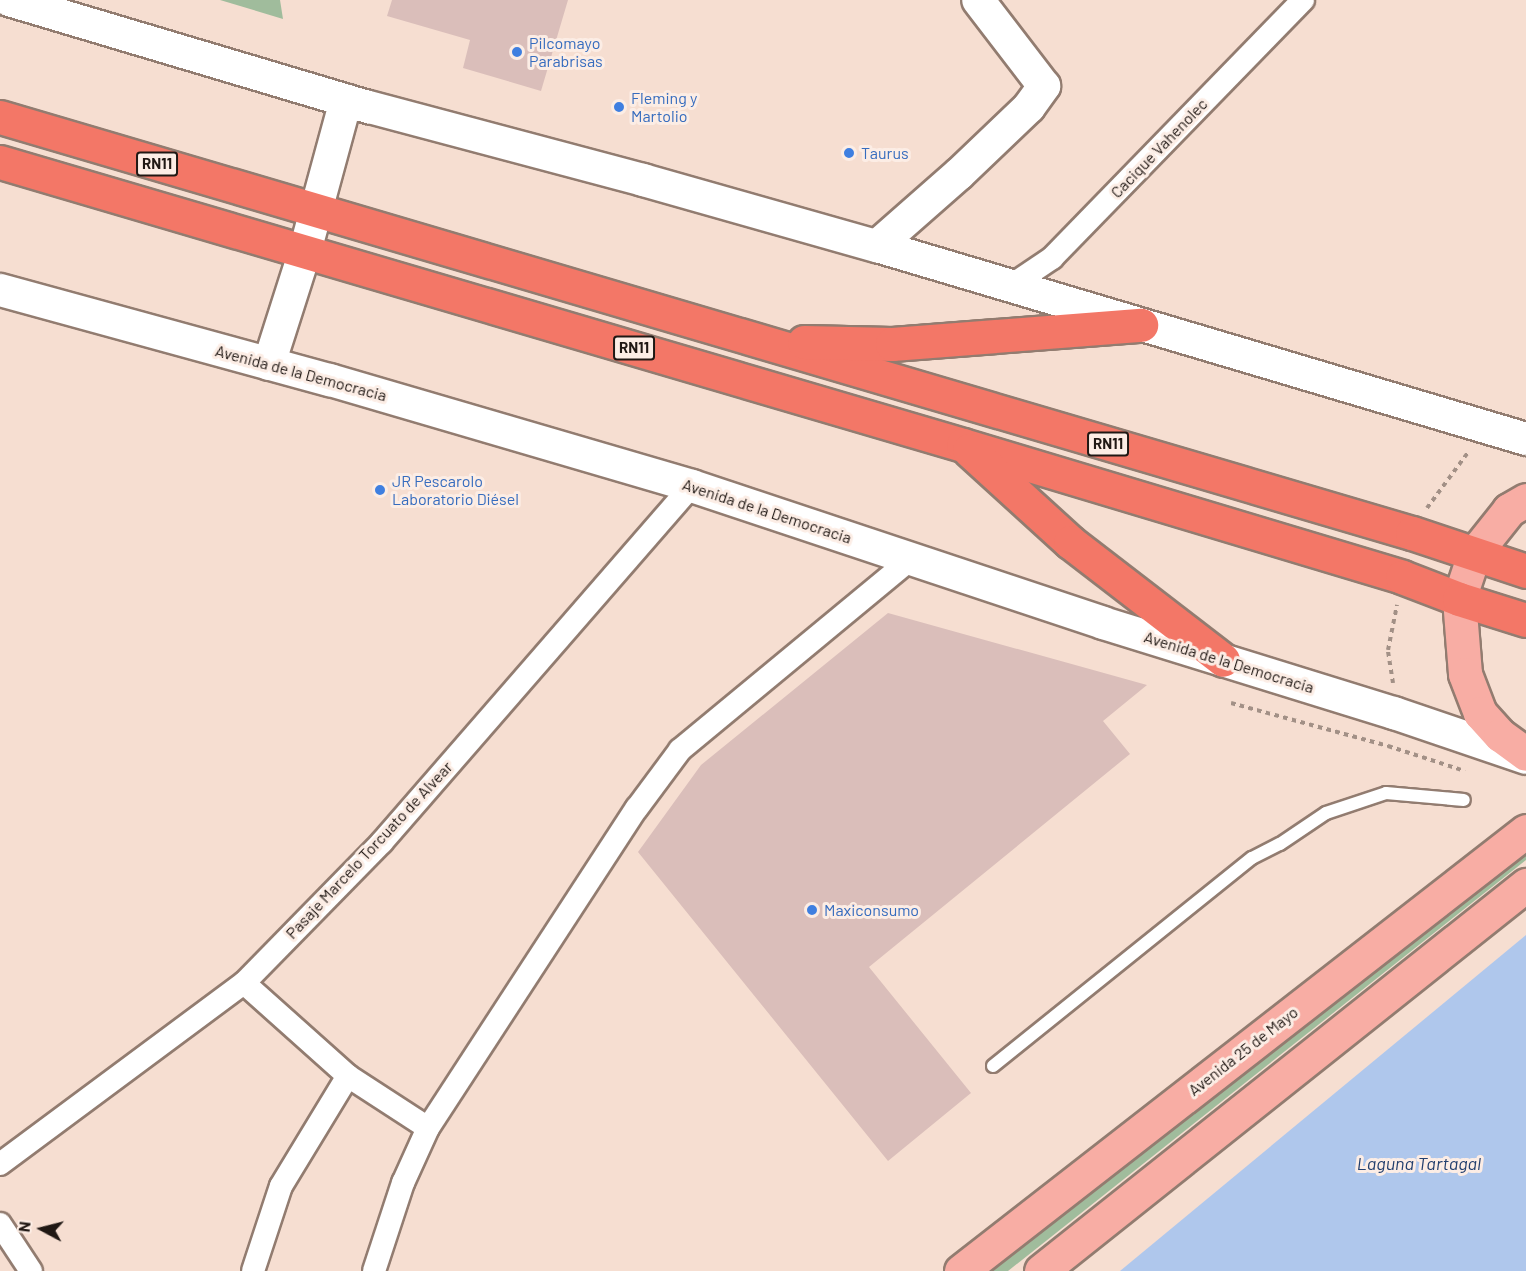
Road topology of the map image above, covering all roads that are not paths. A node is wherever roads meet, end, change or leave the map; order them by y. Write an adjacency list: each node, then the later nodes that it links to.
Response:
1 (9, 0): 4 (street, RN11)
2 (978, 0): 8 (street)
3 (1303, 0): 10 (street, Cacique Vahenolec)
4 (346, 100): 7 (street); 8 (street, RN11)
5 (0, 117): 7 (highway, RN11)
6 (0, 162): 9 (highway, RN11)
7 (315, 211): 9 (street); 13 (highway, RN11)
8 (877, 246): 10 (street, RN11)
9 (305, 251): 14 (street); 16 (highway, RN11)
10 (1009, 286): 12 (street, RN11)
11 (0, 290): 14 (street, Avenida de la Democracia)
12 (1141, 325): 13 (highway, RN11); 15 (street, RN11)
13 (742, 337): 19 (highway, RN11)
14 (269, 364): 17 (street, Avenida de la Democracia)
15 (1526, 439)
16 (963, 445): 22 (highway, RN11); 24 (highway)
17 (692, 486): 20 (street, Avenida de la Democracia); 29 (street, Pasaje Marcelo Torcuato de Alvear)
18 (1526, 500): 19 (main road)
19 (1474, 554): 21 (highway, RN11); 22 (main road)
20 (912, 558): 24 (street, Avenida de la Democracia); 32 (street)
21 (1526, 571)
22 (1459, 599): 23 (highway, RN11); 25 (main road)
23 (1526, 620)
24 (1223, 660): 25 (street, Avenida de la Democracia)
25 (1526, 756)
26 (1464, 800): 30 (lane)
27 (1526, 831): 38 (main road, Avenida 25 de Mayo)
28 (1526, 885): 39 (main road)
29 (244, 983): 31 (street); 33 (street, Pasaje Marcelo Torcuato de Alvear)
30 (993, 1066)
31 (348, 1076): 32 (street); 36 (street)
32 (428, 1128): 37 (street)
33 (0, 1164)
34 (0, 1224): 35 (street)
35 (31, 1271)
36 (253, 1271)
37 (374, 1271)
38 (961, 1271)
39 (1041, 1271)

